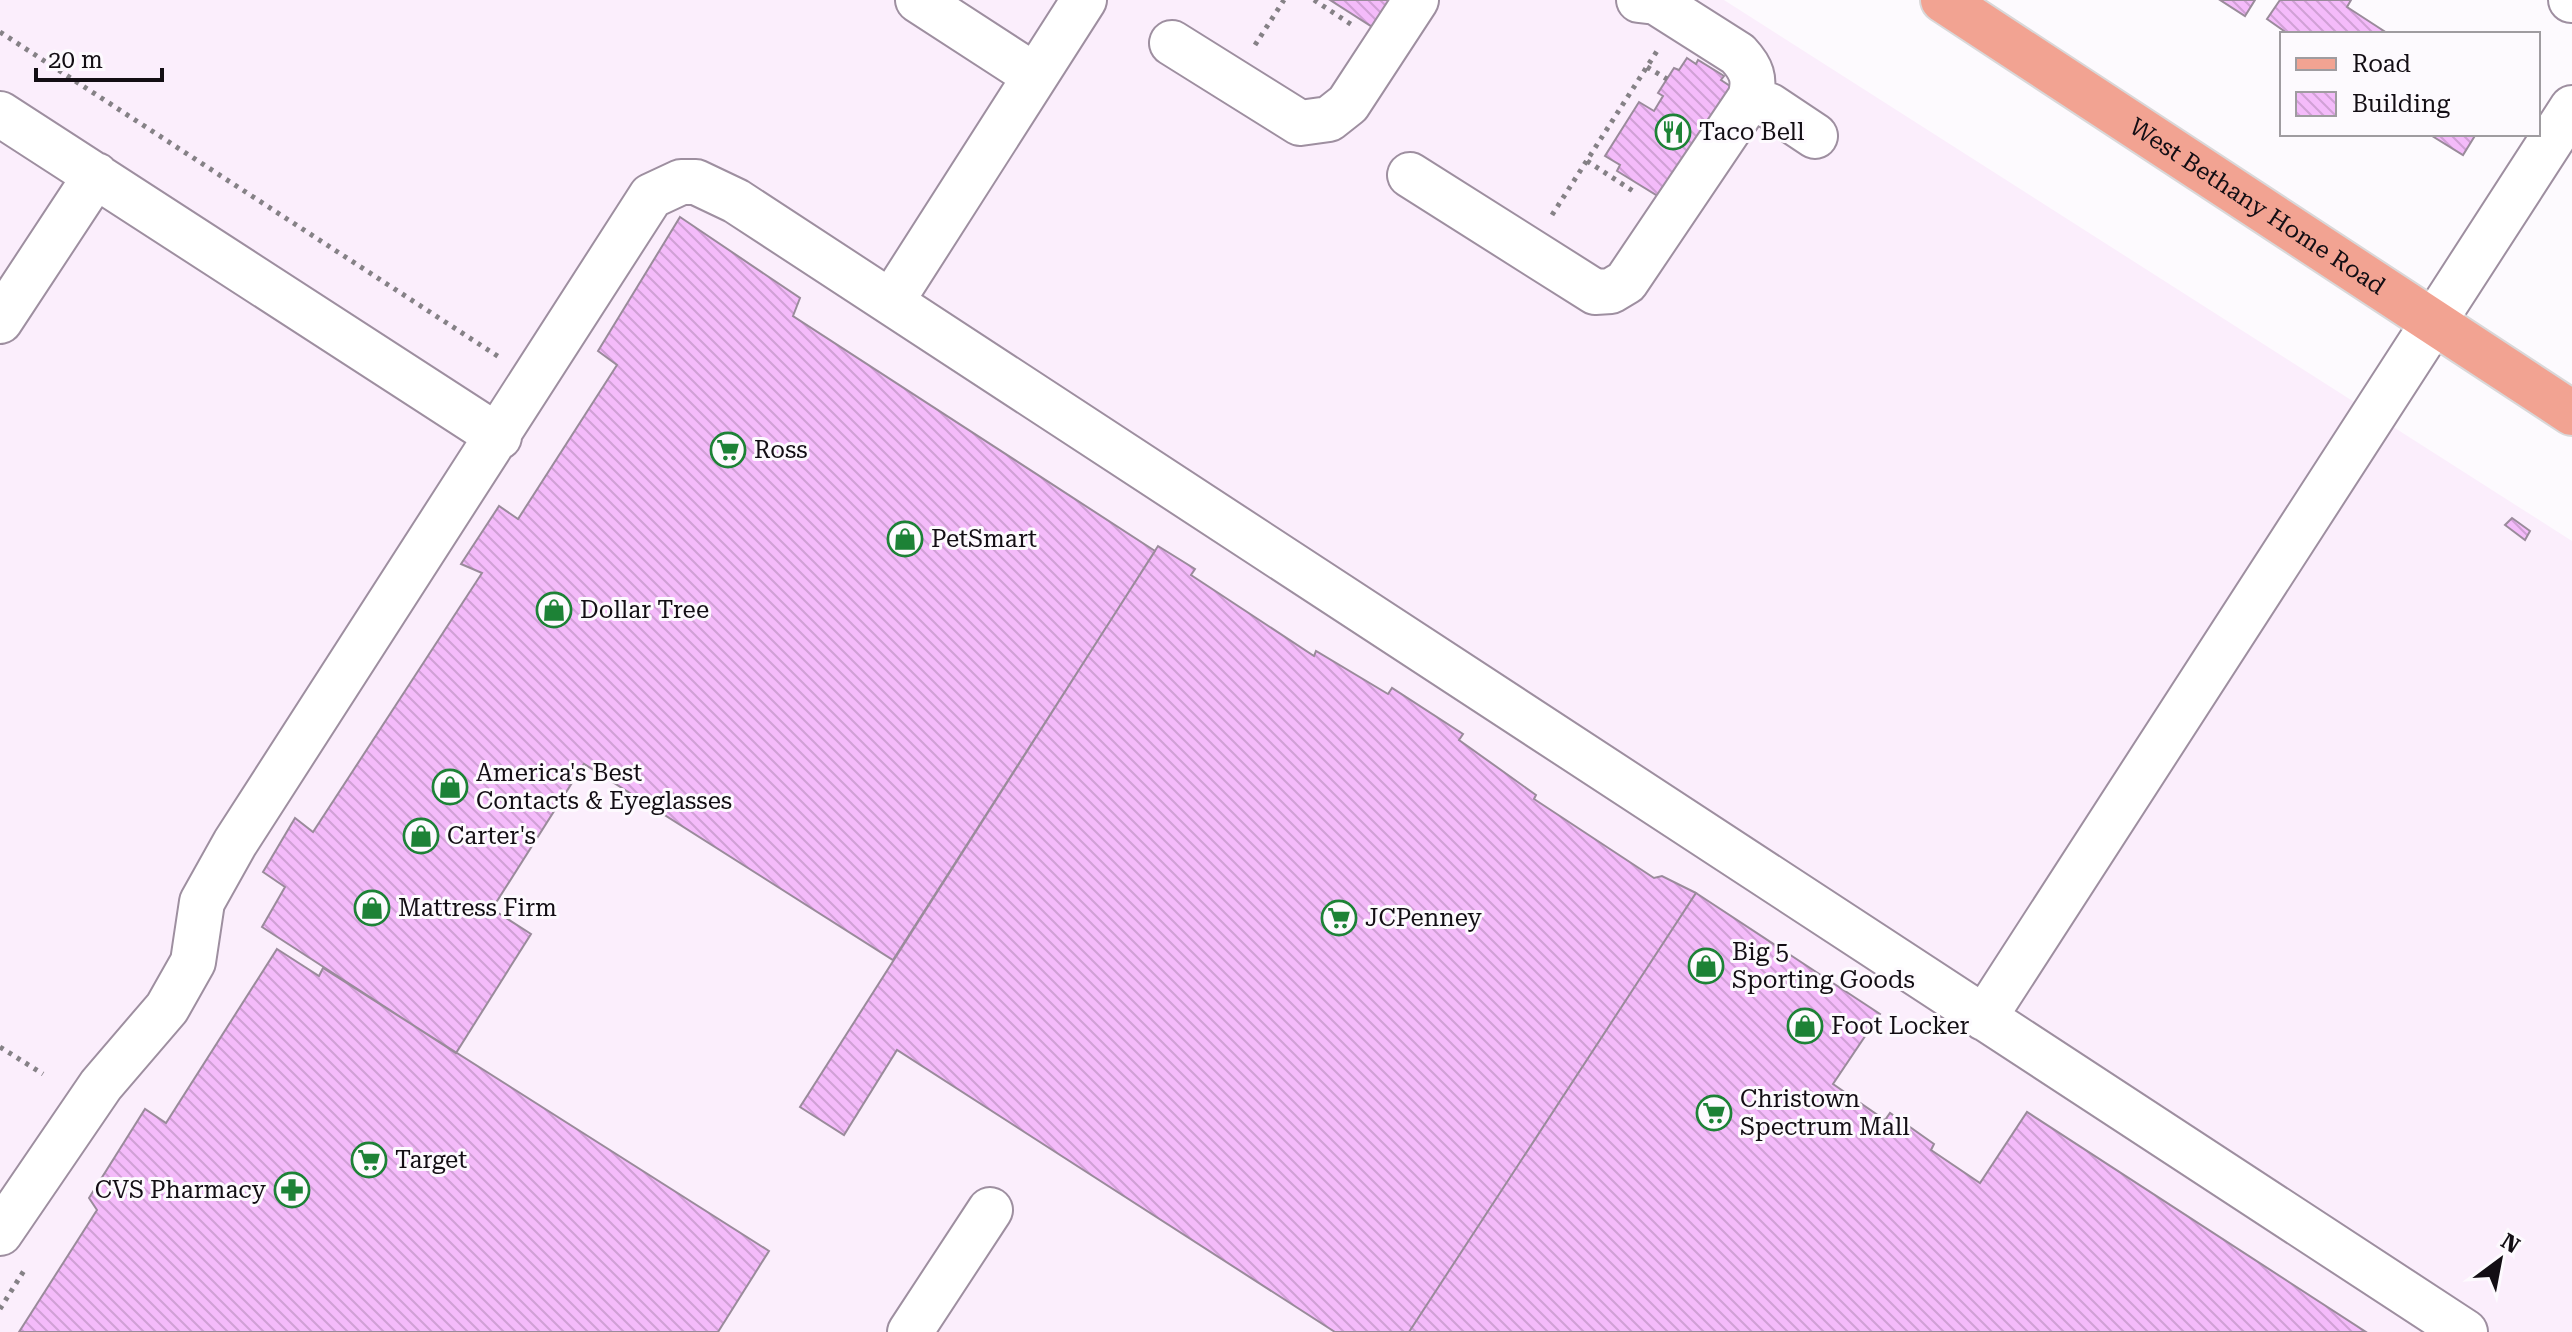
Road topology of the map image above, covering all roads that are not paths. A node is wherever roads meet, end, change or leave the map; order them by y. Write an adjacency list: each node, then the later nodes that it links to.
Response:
1 (918, 0): 7 (street)
2 (1084, 0): 7 (street)
3 (1416, 0): 6 (street)
4 (1943, 0): 16 (main road, West Bethany Home Road)
5 (1629, 3): 8 (street)
6 (1172, 43)
7 (1035, 76): 14 (street)
8 (1750, 98): 11 (street); 13 (street)
9 (2572, 108): 16 (street)
10 (0, 114): 12 (street)
11 (1815, 136)
12 (96, 175): 15 (street); 18 (street)
13 (1410, 175)
14 (891, 302): 18 (street); 19 (street)
15 (0, 321)
16 (2433, 321): 17 (main road, West Bethany Home Road); 19 (street)
17 (2572, 413)
18 (499, 437): 21 (street)
19 (1984, 1018): 23 (street)
20 (990, 1210): 22 (street)
21 (0, 1233)
22 (910, 1332)
23 (2465, 1332)

